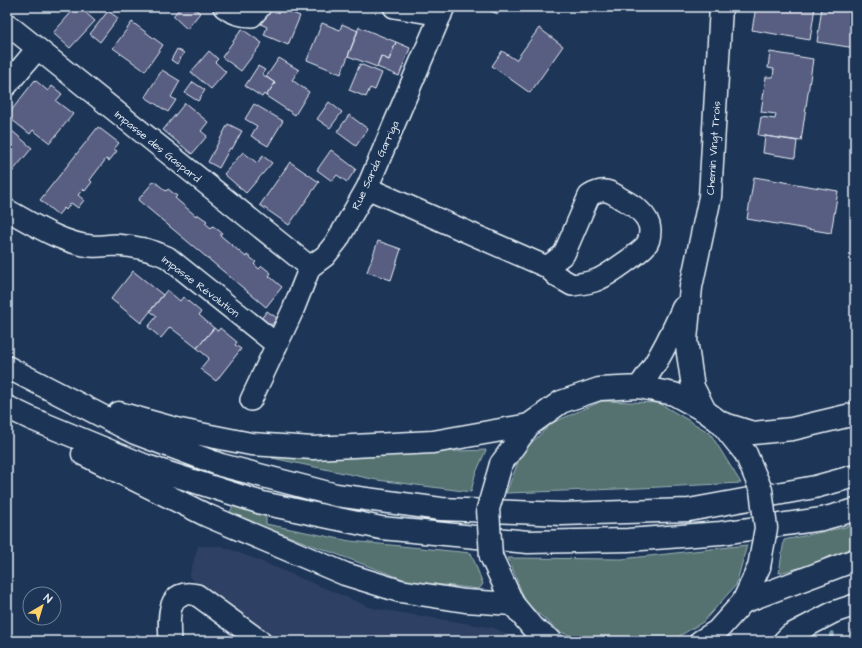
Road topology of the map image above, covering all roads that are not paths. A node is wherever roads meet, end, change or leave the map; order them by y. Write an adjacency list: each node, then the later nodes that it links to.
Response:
1 (224, 7): 2 (street)
2 (260, 7)
3 (394, 7): 5 (street)
4 (721, 7): 13 (main road, Chemin Vingt Trois)
5 (443, 11): 9 (street, Rue Sarda Garriga)
6 (7, 24): 7 (street, Impasse des Gaspard)
7 (37, 49): 8 (street); 12 (street, Impasse des Gaspard)
8 (7, 85)
9 (367, 188): 11 (street); 12 (street, Rue Sarda Garriga)
10 (7, 210): 14 (street, Impasse Révolution)
11 (542, 264): 11 (street)
12 (310, 267): 14 (street)
13 (691, 288): 17 (main road, Chemin Vingt Trois); 22 (main road, Chemin Vingt Trois)
14 (276, 344): 18 (street)
15 (7, 367): 16 (main road)
16 (31, 379): 23 (main road); 24 (main road)
17 (639, 386): 22 (main road); 23 (main road)
18 (251, 400)
19 (7, 407): 25 (main road)
20 (855, 414): 22 (main road)
21 (7, 415): 28 (main road)
22 (713, 417): 27 (main road, bridge)
23 (529, 425): 28 (main road, bridge)
24 (855, 476)
25 (855, 510)
26 (855, 560): 27 (main road)
27 (743, 602): 33 (main road)
28 (512, 604): 32 (main road)
29 (855, 605): 34 (street)
30 (170, 641): 31 (street)
31 (260, 641)
32 (551, 641)
33 (701, 641)
34 (784, 641)

